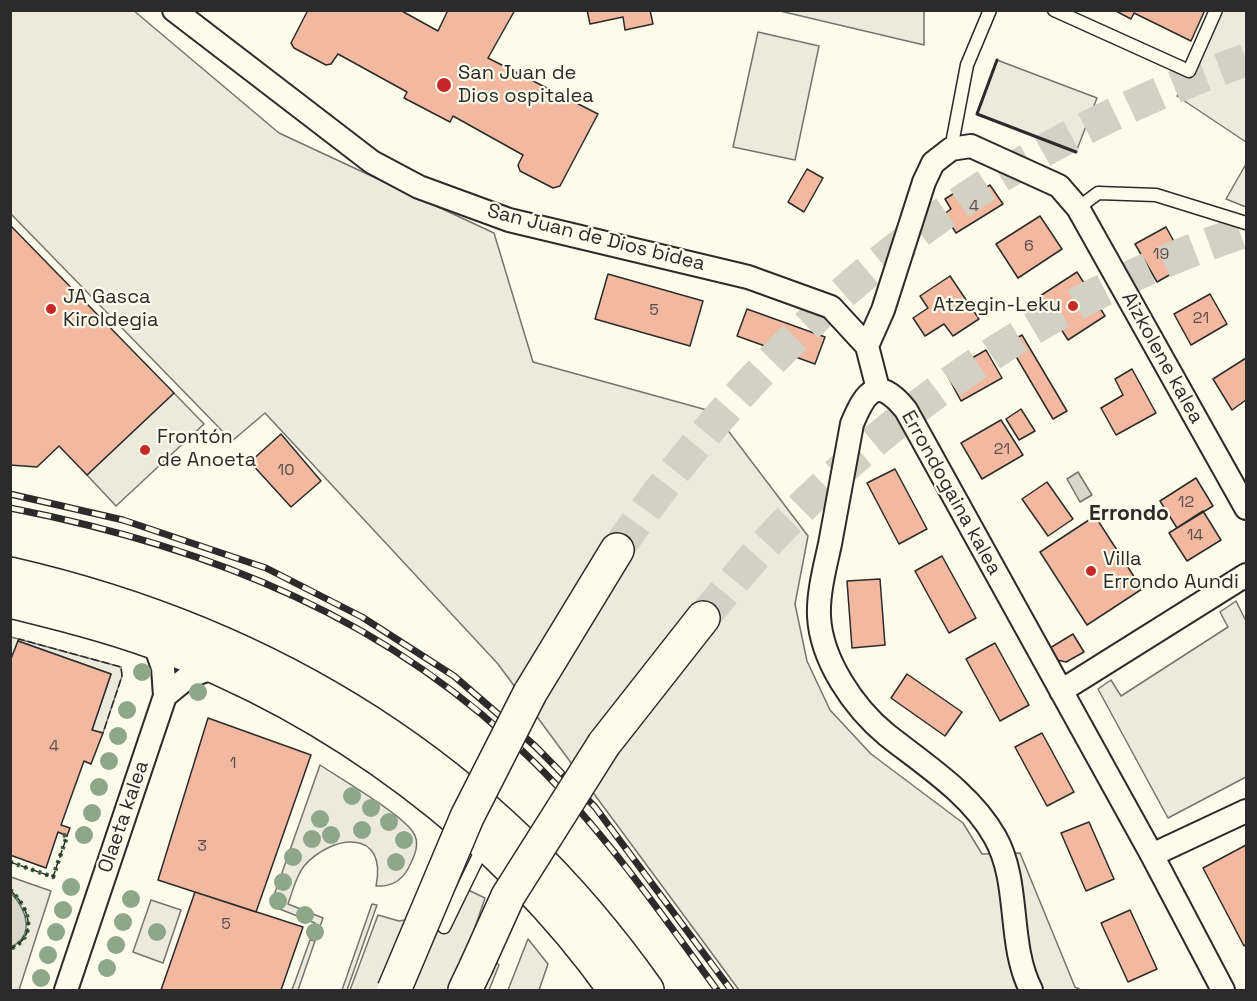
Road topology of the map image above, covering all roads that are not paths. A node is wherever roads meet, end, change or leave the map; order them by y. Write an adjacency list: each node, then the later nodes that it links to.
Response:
1 (174, 10): 8 (street, San Juan de Dios bidea)
2 (990, 10): 5 (lane)
3 (1054, 10): 4 (lane)
4 (1216, 10)
5 (951, 149): 6 (street, Aizkolene kalea); 8 (street)
6 (1078, 208): 7 (lane); 10 (street, Aizkolene kalea)
7 (1246, 223)
8 (867, 346): 9 (street, San Juan de Dios bidea)
9 (878, 389): 18 (street, Errondogaina kalea); 29 (street)
10 (1246, 508)
11 (617, 550): 25 (main road, bridge)
12 (10, 574): 28 (main road)
13 (1246, 575): 18 (street)
14 (10, 601): 16 (main road)
15 (702, 618): 26 (main road, bridge)
16 (154, 642): 17 (main road); 19 (street, Olaeta kalea)
17 (214, 667): 19 (street); 21 (main road)
18 (1061, 691): 22 (street, Errondogaina kalea)
19 (165, 696): 24 (street, Olaeta kalea)
20 (1246, 811): 22 (street)
21 (484, 844): 23 (lane); 27 (main road)
22 (1152, 855): 30 (street, Errondogaina kalea)
23 (444, 927)
24 (66, 990)
25 (394, 990)
26 (465, 990)
27 (615, 990)
28 (647, 990)
29 (1031, 990)
30 (1223, 990)

